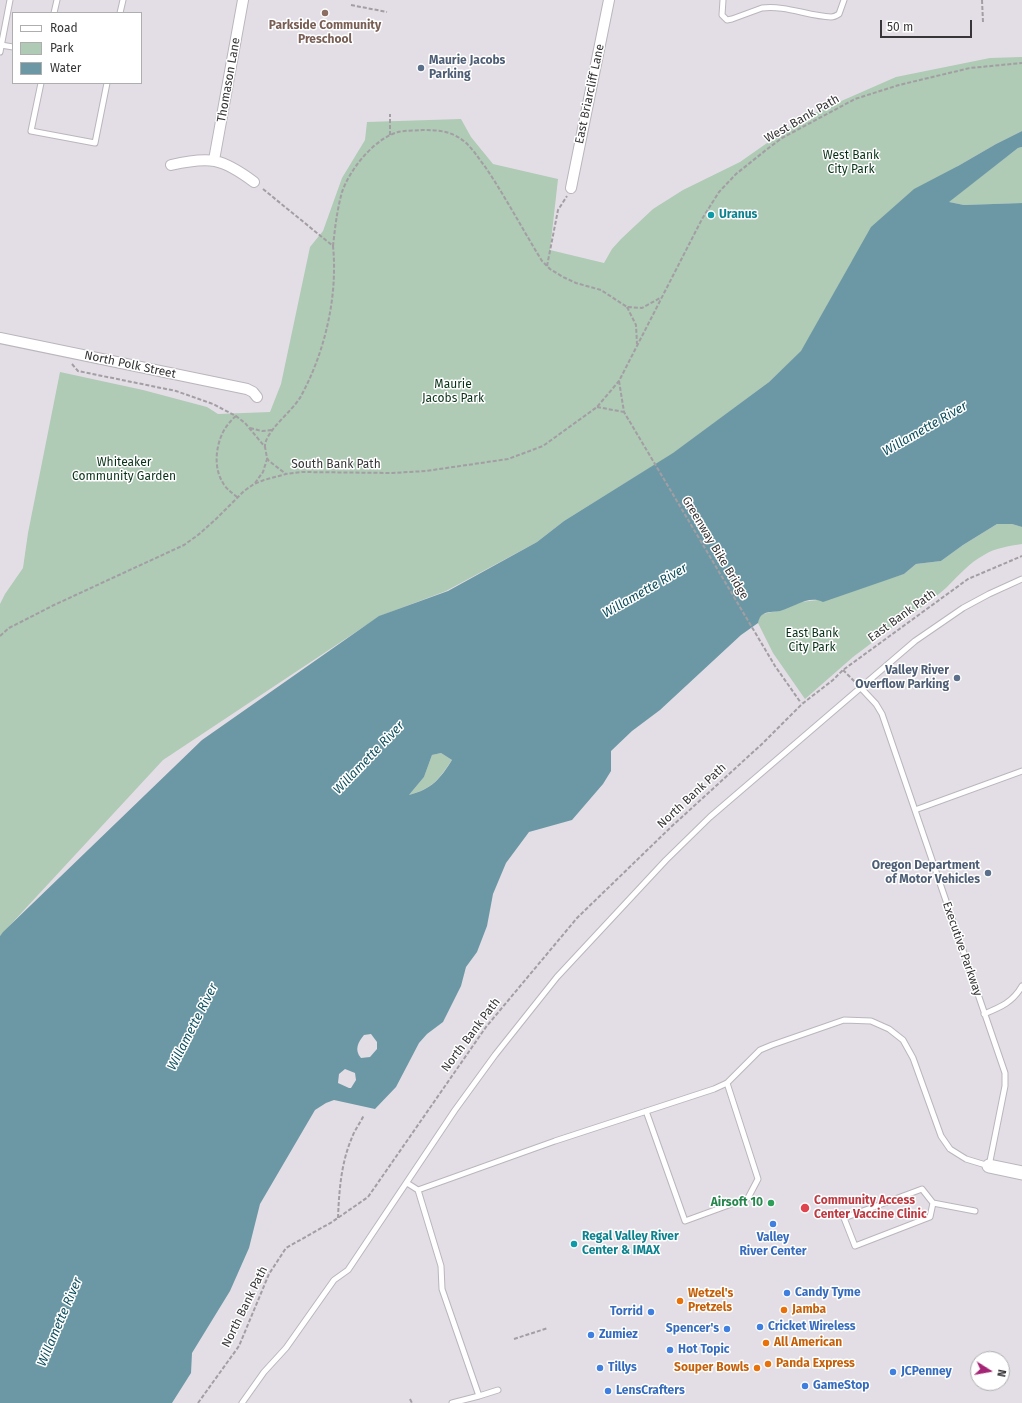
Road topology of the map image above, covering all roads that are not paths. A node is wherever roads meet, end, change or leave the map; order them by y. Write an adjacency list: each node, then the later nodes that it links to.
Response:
1 (10, 0): 10 (lane)
2 (57, 0): 8 (lane)
3 (123, 0): 9 (lane)
4 (244, 0): 15 (street, Thomason Lane)
5 (609, 0): 18 (street, East Briarcliff Lane)
6 (723, 0): 7 (lane)
7 (844, 0)
8 (54, 12)
9 (120, 12)
10 (1, 45): 11 (lane); 12 (lane)
11 (12, 47)
12 (0, 52)
13 (41, 84): 14 (lane)
14 (107, 84)
15 (214, 160): 16 (street); 17 (street)
16 (171, 166)
17 (254, 182)
18 (571, 188)
19 (0, 338): 20 (street, North Polk Street)
20 (257, 397)
21 (1022, 580): 22 (lane)
22 (861, 688): 24 (lane, Executive Parkway); 31 (lane)
23 (1022, 771): 24 (lane)
24 (915, 810): 26 (lane, Executive Parkway)
25 (1022, 986): 26 (lane)
26 (984, 1014): 29 (lane, Executive Parkway)
27 (727, 1083): 28 (lane); 28 (lane); 29 (lane)
28 (646, 1111): 32 (lane)
29 (989, 1166): 30 (street)
30 (1022, 1173)
31 (407, 1183): 32 (lane); 37 (lane)
32 (418, 1190): 36 (lane)
33 (933, 1203): 33 (lane); 34 (lane)
34 (976, 1211)
35 (498, 1390): 36 (lane)
36 (479, 1396): 38 (lane)
37 (242, 1403)
38 (452, 1403)

